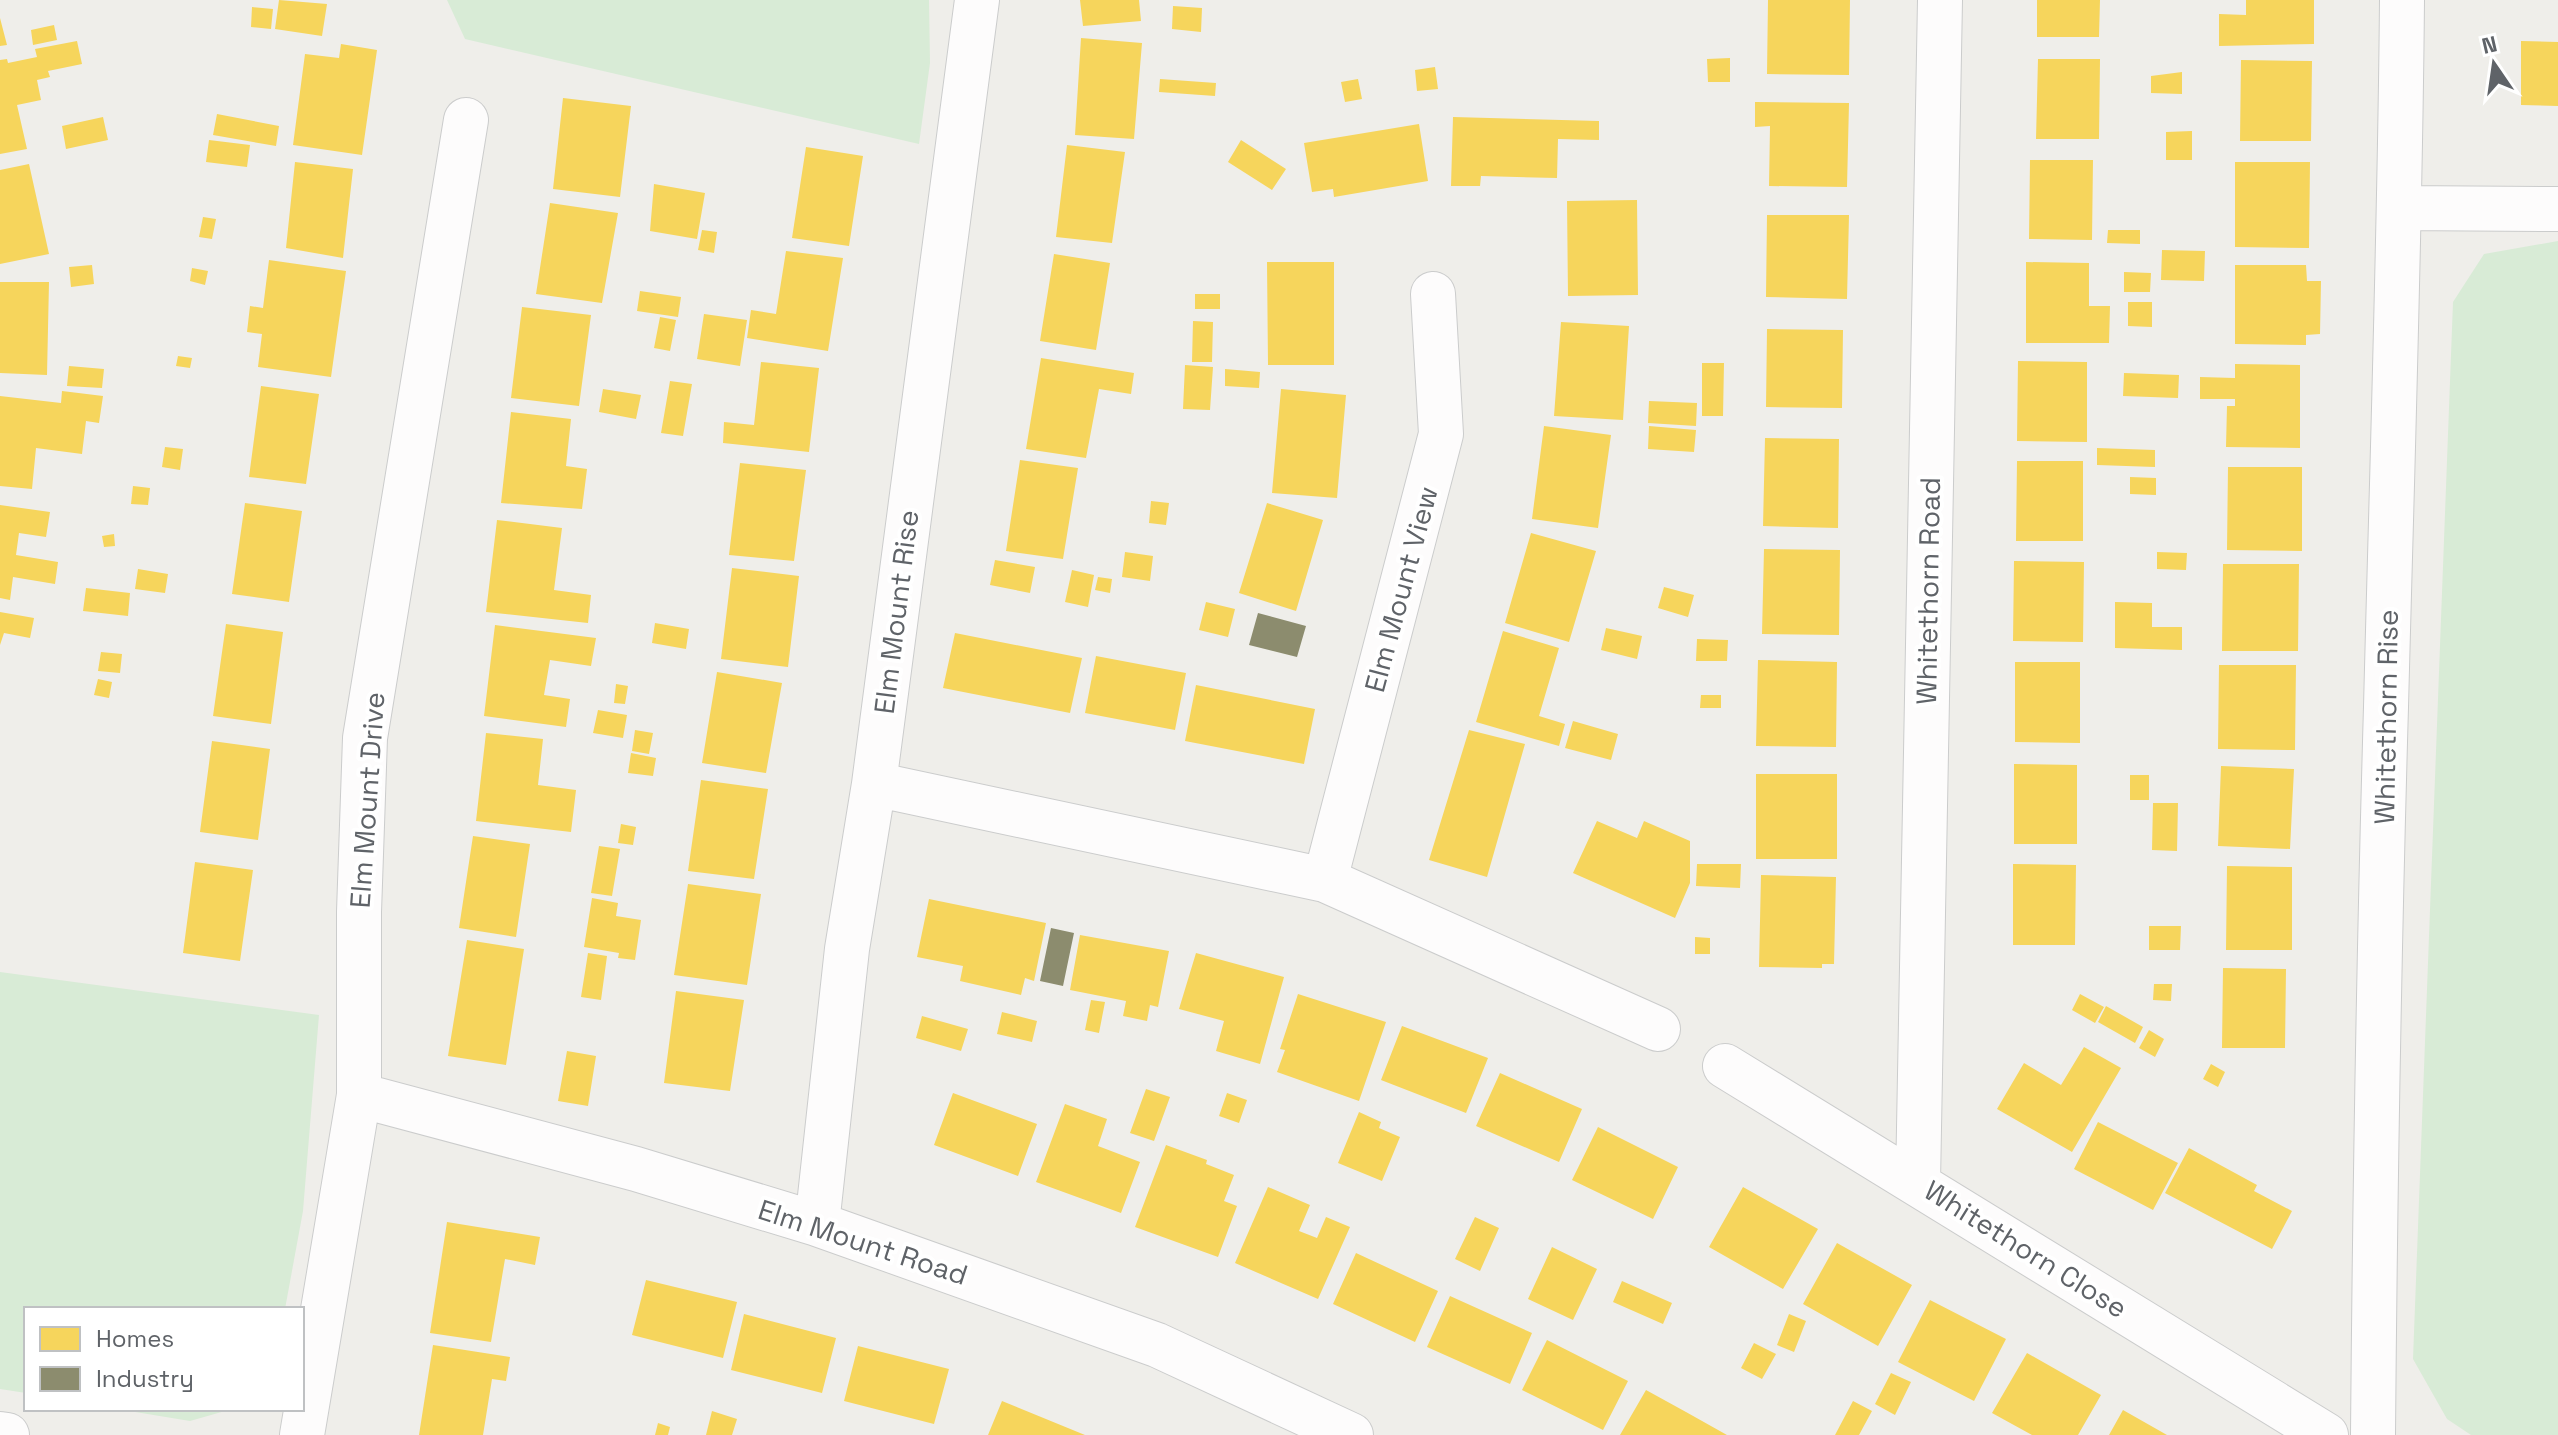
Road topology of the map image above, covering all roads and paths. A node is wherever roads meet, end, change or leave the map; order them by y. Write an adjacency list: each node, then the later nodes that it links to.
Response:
1 (977, 0): 8 (street, Elm Mount Rise)
2 (1940, 0): 13 (street, Whitethorn Road)
3 (2402, 0): 5 (street, Whitethorn Rise)
4 (466, 120): 12 (street, Elm Mount Drive)
5 (2400, 208): 6 (street); 20 (street, Whitethorn Rise)
6 (2558, 209)
7 (1433, 294): 9 (street, Elm Mount View)
8 (874, 784): 9 (street); 14 (street, Elm Mount Rise)
9 (1325, 880): 10 (street)
10 (1658, 1029)
11 (1725, 1066): 13 (street, Whitethorn Close)
12 (359, 1095): 14 (street, Elm Mount Road); 17 (street, Elm Mount Drive)
13 (1918, 1182): 19 (street, Whitethorn Close)
14 (817, 1224): 18 (street, Elm Mount Road)
15 (0, 1434): 16 (street)
16 (7, 1435)
17 (302, 1435)
18 (1351, 1435)
19 (2326, 1435)
20 (2373, 1435)

